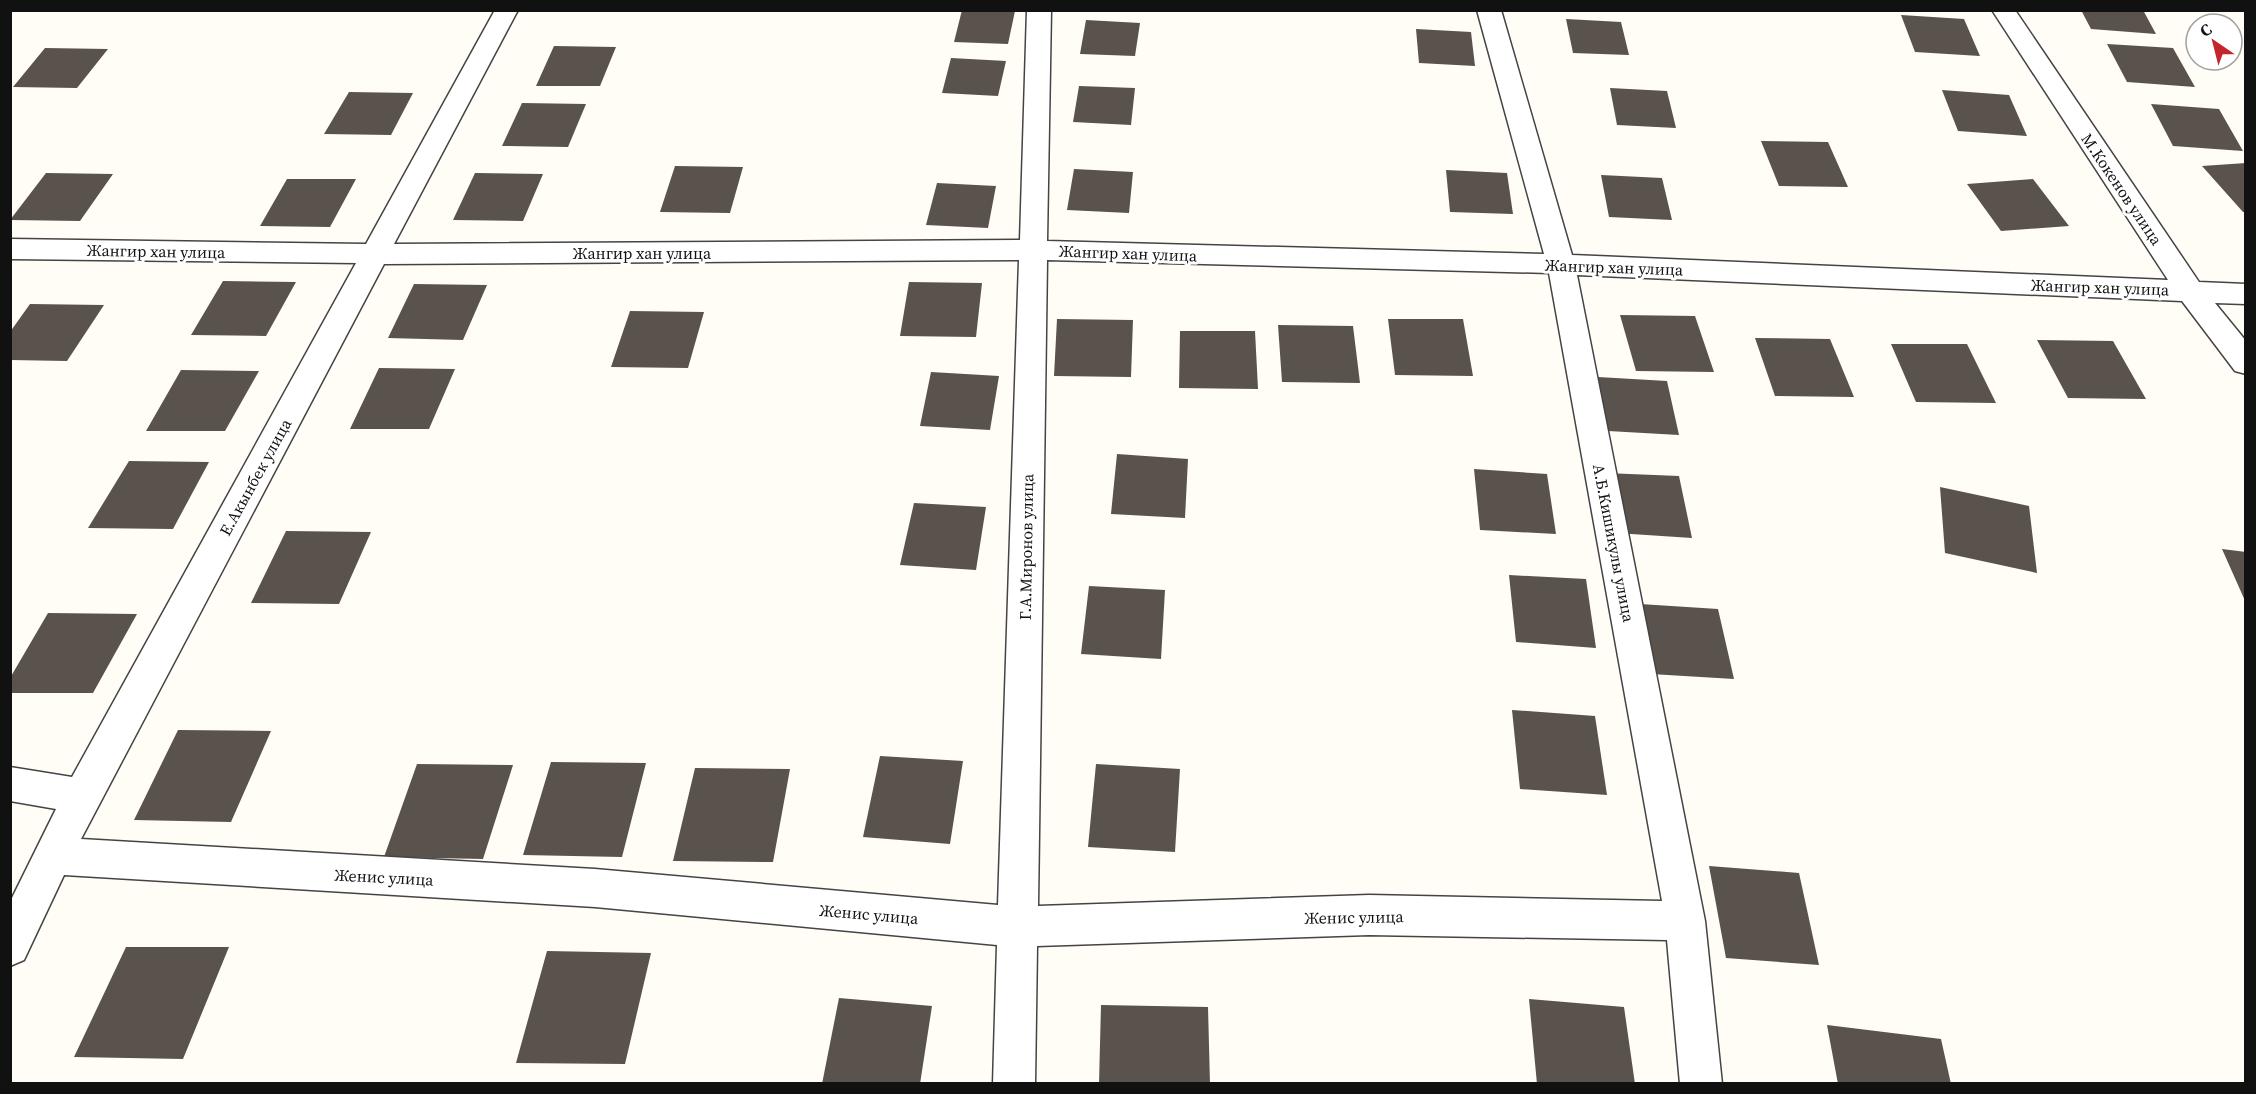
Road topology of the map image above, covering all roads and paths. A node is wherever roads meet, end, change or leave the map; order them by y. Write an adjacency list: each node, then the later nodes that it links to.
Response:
1 (507, 10): 7 (street, Е.Акынбек улица)
2 (1039, 10): 6 (street, Г.А.Миронов улица)
3 (1489, 10): 8 (street, А.Б.Кишикулы улица)
4 (2003, 10): 9 (street, М.Кокенов улица)
5 (10, 249): 7 (street, Жангир хан улица)
6 (1032, 250): 7 (street, Жангир хан улица); 8 (street, Жангир хан улица); 16 (street, Г.А.Миронов улица)
7 (376, 254): 13 (street, Е.Акынбек улица)
8 (1561, 264): 9 (street, Жангир хан улица); 15 (street, А.Б.Кишикулы улица)
9 (2190, 291): 10 (street, Жангир хан улица); 11 (street, М.Кокенов улица)
10 (2246, 294)
11 (2246, 363)
12 (10, 784): 13 (street)
13 (82, 796): 14 (street, Е.Акынбек улица)
14 (53, 856): 16 (street, Женис улица); 17 (street, Е.Акынбек улица)
15 (1685, 921): 16 (street, Женис улица); 19 (street, А.Б.Кишикулы улица)
16 (1019, 927): 18 (street, Г.А.Миронов улица)
17 (10, 946)
18 (1014, 1083)
19 (1701, 1083)

